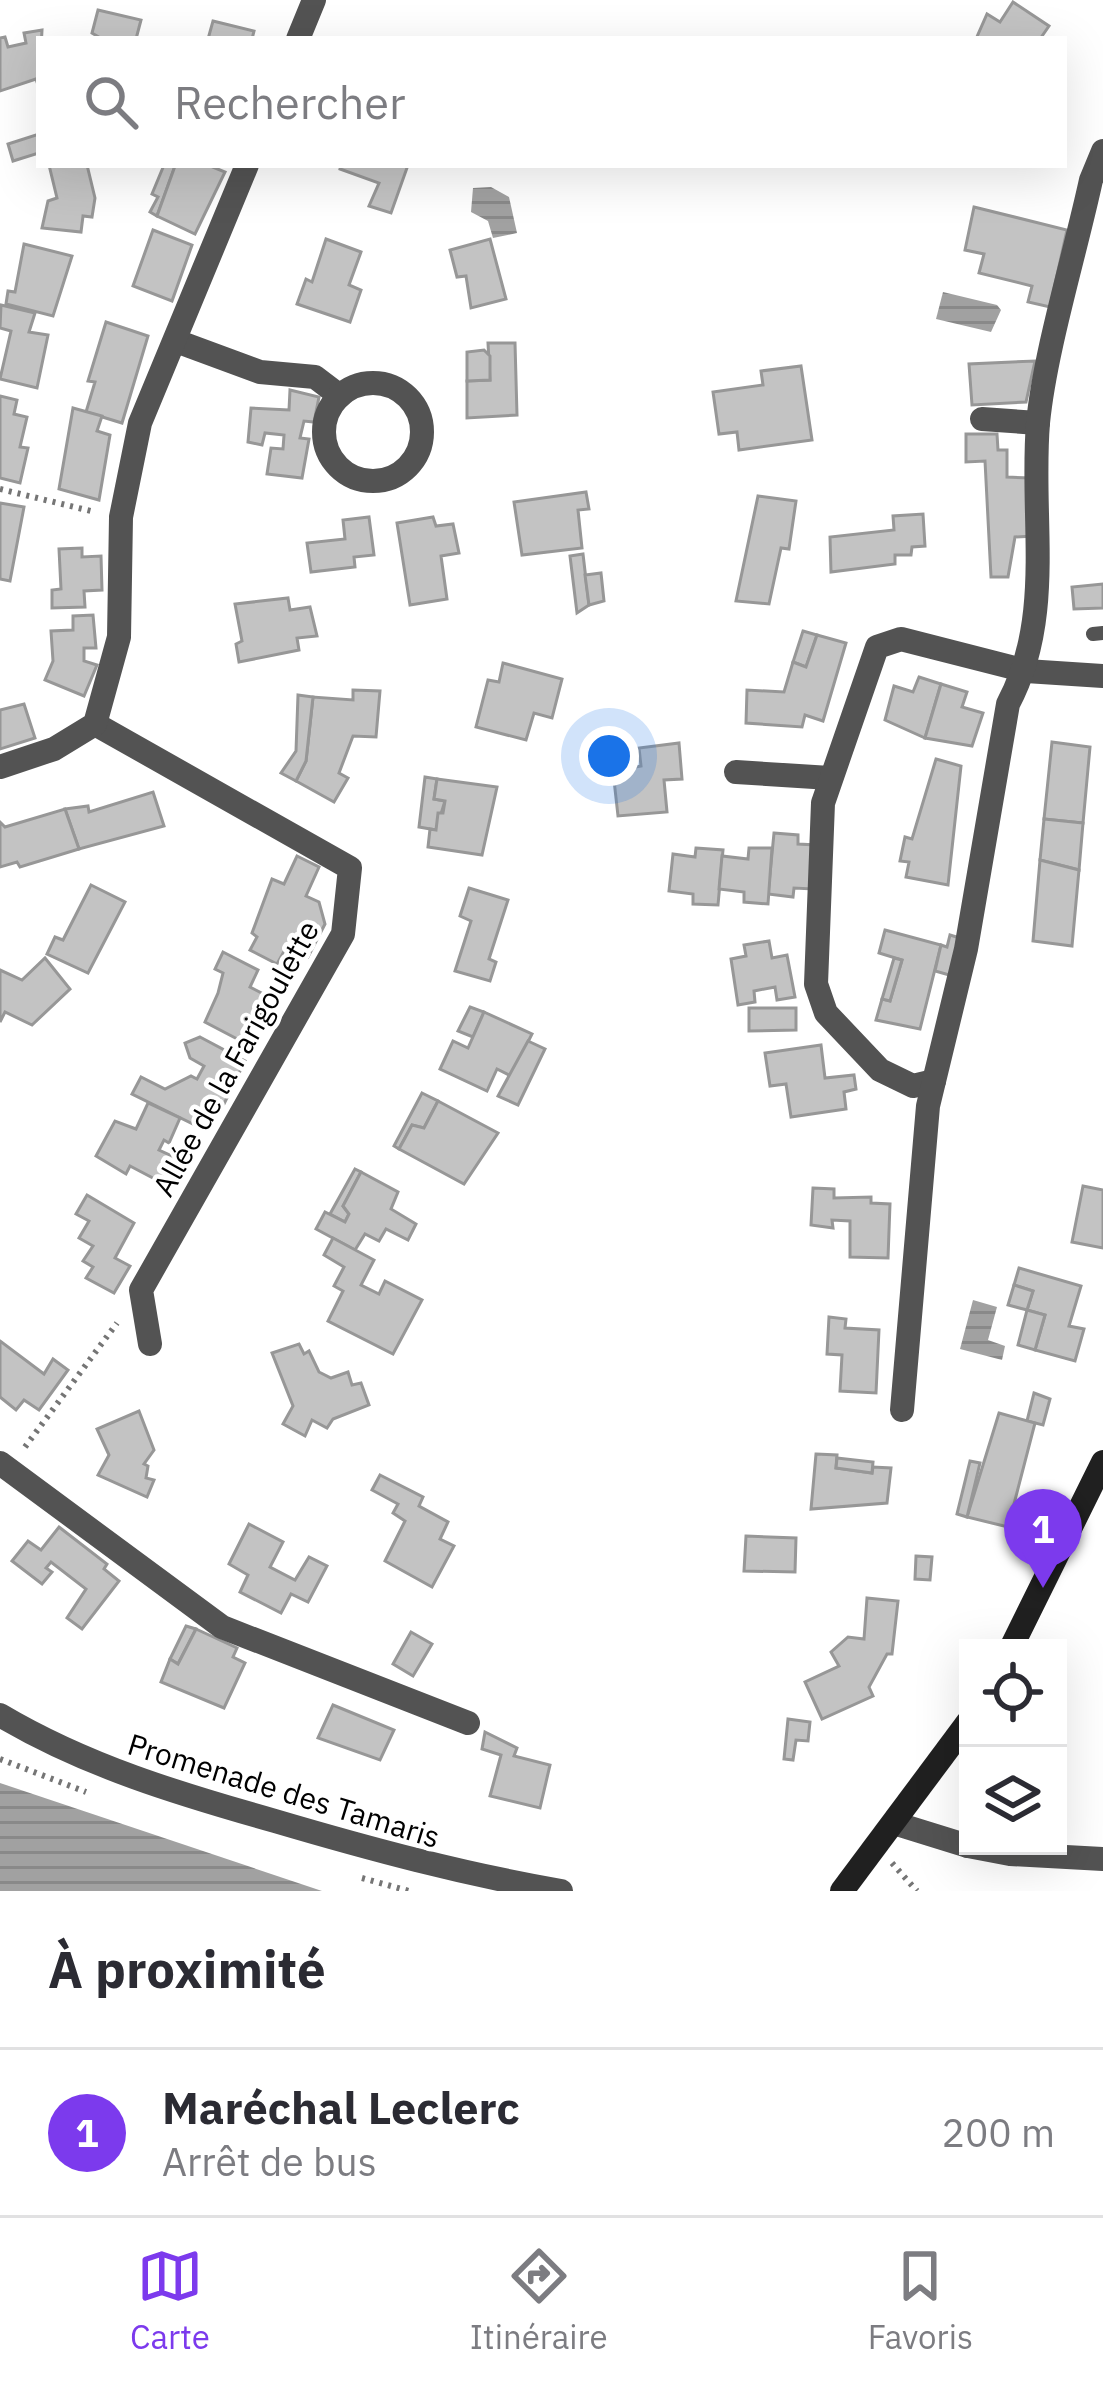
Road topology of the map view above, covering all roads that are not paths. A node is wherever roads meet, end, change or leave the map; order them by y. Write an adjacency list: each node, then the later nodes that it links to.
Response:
1 (314, 0): 2 (street)
2 (299, 36)
3 (1103, 151): 8 (street)
4 (246, 168): 5 (street)
5 (176, 340): 6 (street); 11 (street)
6 (340, 396): 6 (street)
7 (982, 419): 8 (street)
8 (1038, 423): 9 (street)
9 (1026, 671): 10 (street); 14 (street); 15 (street)
10 (1103, 676)
11 (95, 724): 12 (street); 16 (street, Allée de la Farigoulette)
12 (0, 766)
13 (736, 772): 14 (street)
14 (830, 778): 15 (street)
15 (934, 1081): 17 (street)
16 (150, 1344)
17 (902, 1410)
18 (1103, 1462): 20 (street)
19 (4, 1466): 22 (street)
20 (1015, 1639)
21 (0, 1715): 28 (street, Promenade des Tamaris)
22 (468, 1723)
23 (959, 1735): 24 (street)
24 (897, 1824): 25 (street); 29 (street)
25 (959, 1843)
26 (1033, 1855): 27 (street)
27 (1103, 1858)
28 (562, 1891)
29 (842, 1891)

